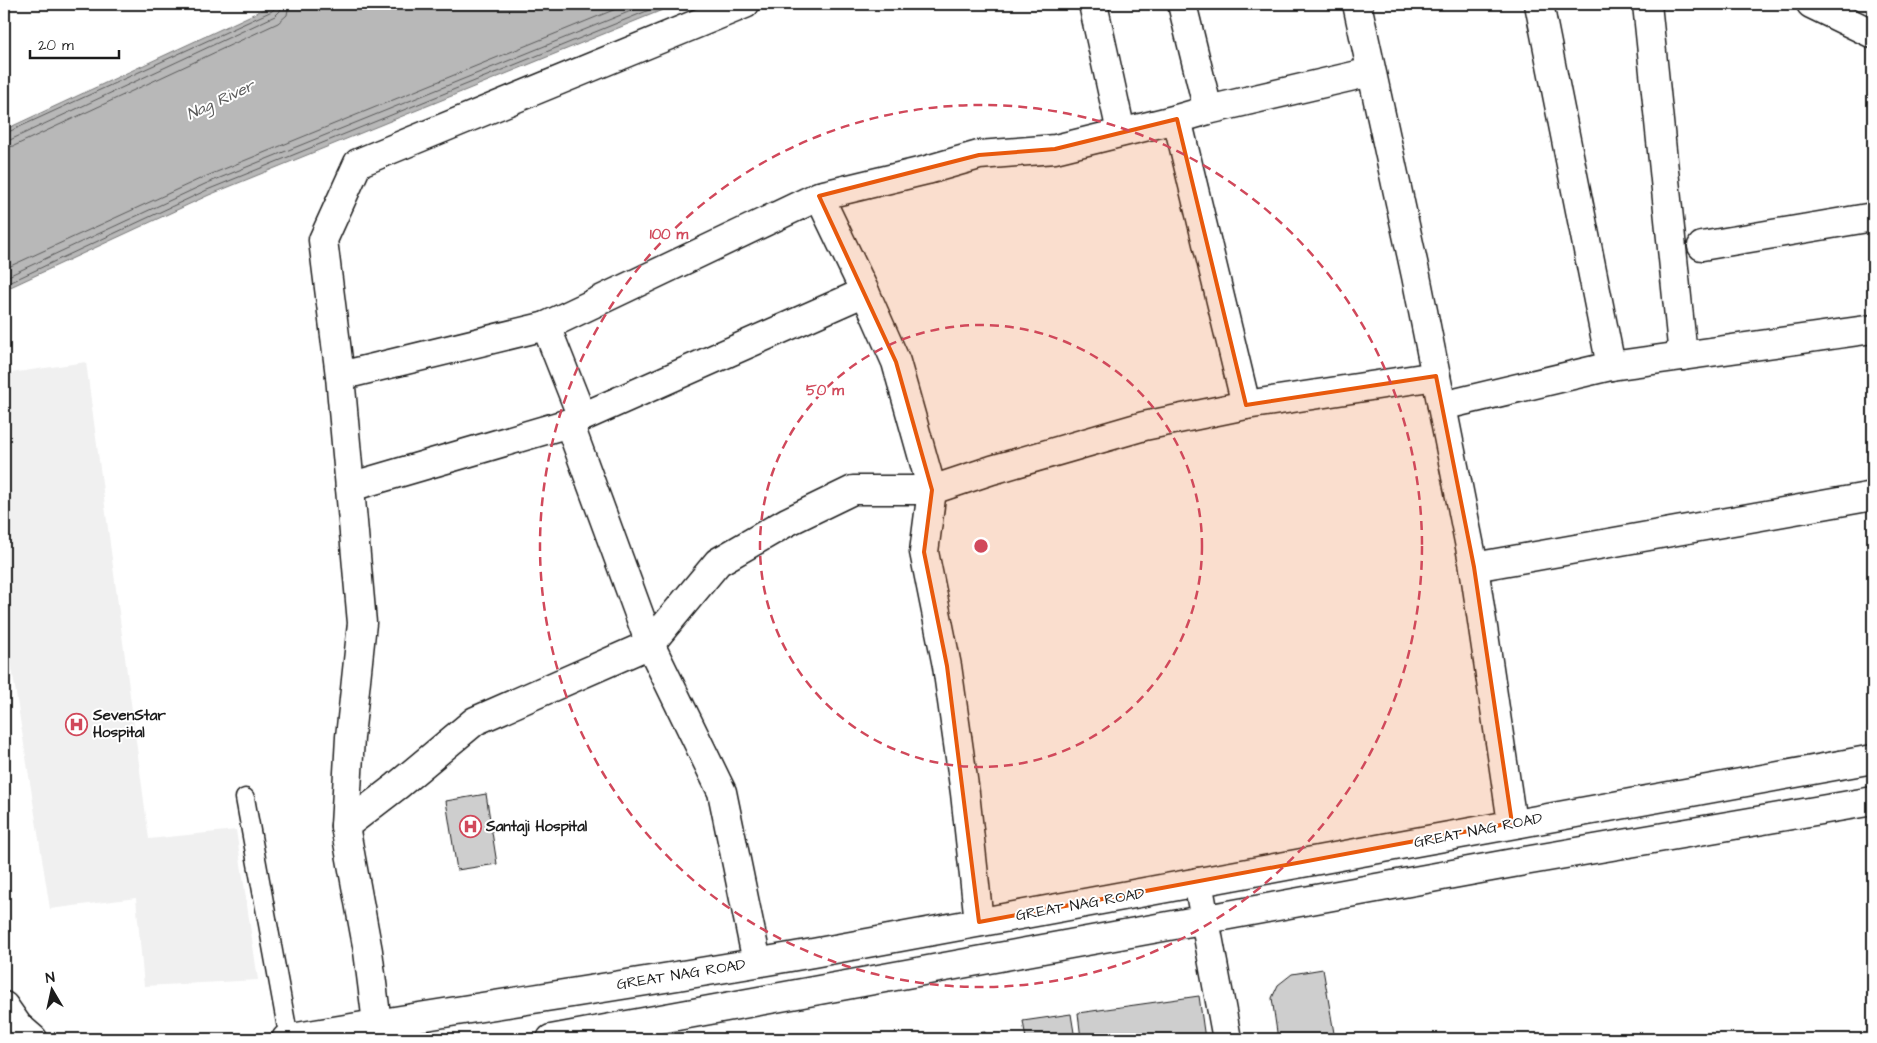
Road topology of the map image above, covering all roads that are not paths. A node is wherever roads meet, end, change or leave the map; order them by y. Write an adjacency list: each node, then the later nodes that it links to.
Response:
1 (745, 4): 21 (street)
2 (1093, 4): 12 (street)
3 (1182, 4): 10 (street)
4 (1357, 4): 9 (street)
5 (1540, 4): 20 (street)
6 (1647, 4): 19 (street)
7 (1811, 4): 8 (street)
8 (1873, 34)
9 (1371, 72): 10 (street); 22 (street)
10 (1208, 110): 11 (street)
11 (1178, 119): 12 (street); 23 (street)
12 (1122, 132): 13 (street)
13 (819, 196): 16 (street); 17 (street)
14 (1873, 217): 15 (street)
15 (1702, 246)
16 (865, 292): 25 (street); 27 (street)
17 (546, 326): 21 (street); 25 (street)
18 (1873, 329): 19 (street)
19 (1683, 356): 20 (street)
20 (1611, 366): 24 (street)
21 (340, 376): 26 (street)
22 (1436, 376): 23 (street); 24 (street)
23 (1246, 405): 27 (street)
24 (1442, 406): 29 (street)
25 (575, 420): 26 (street); 30 (street)
26 (350, 487): 35 (street)
27 (932, 490): 30 (street); 38 (street)
28 (1873, 496): 29 (street)
29 (1474, 568): 34 (street)
30 (650, 644): 35 (street); 39 (street)
31 (1873, 759): 34 (street, GREAT NAG ROAD)
32 (245, 798): 44 (lane)
33 (1873, 801): 37 (street)
34 (1512, 823): 36 (street, GREAT NAG ROAD)
35 (345, 826): 41 (street)
36 (1198, 882): 37 (street); 38 (street, GREAT NAG ROAD)
37 (1205, 920): 45 (street); 46 (street)
38 (979, 922): 39 (street, GREAT NAG ROAD)
39 (757, 962): 41 (street, GREAT NAG ROAD)
40 (4, 1006): 43 (street)
41 (378, 1031): 42 (street, GREAT NAG ROAD)
42 (339, 1035): 44 (street, GREAT NAG ROAD)
43 (33, 1039)
44 (288, 1039)
45 (551, 1039)
46 (1228, 1039)

